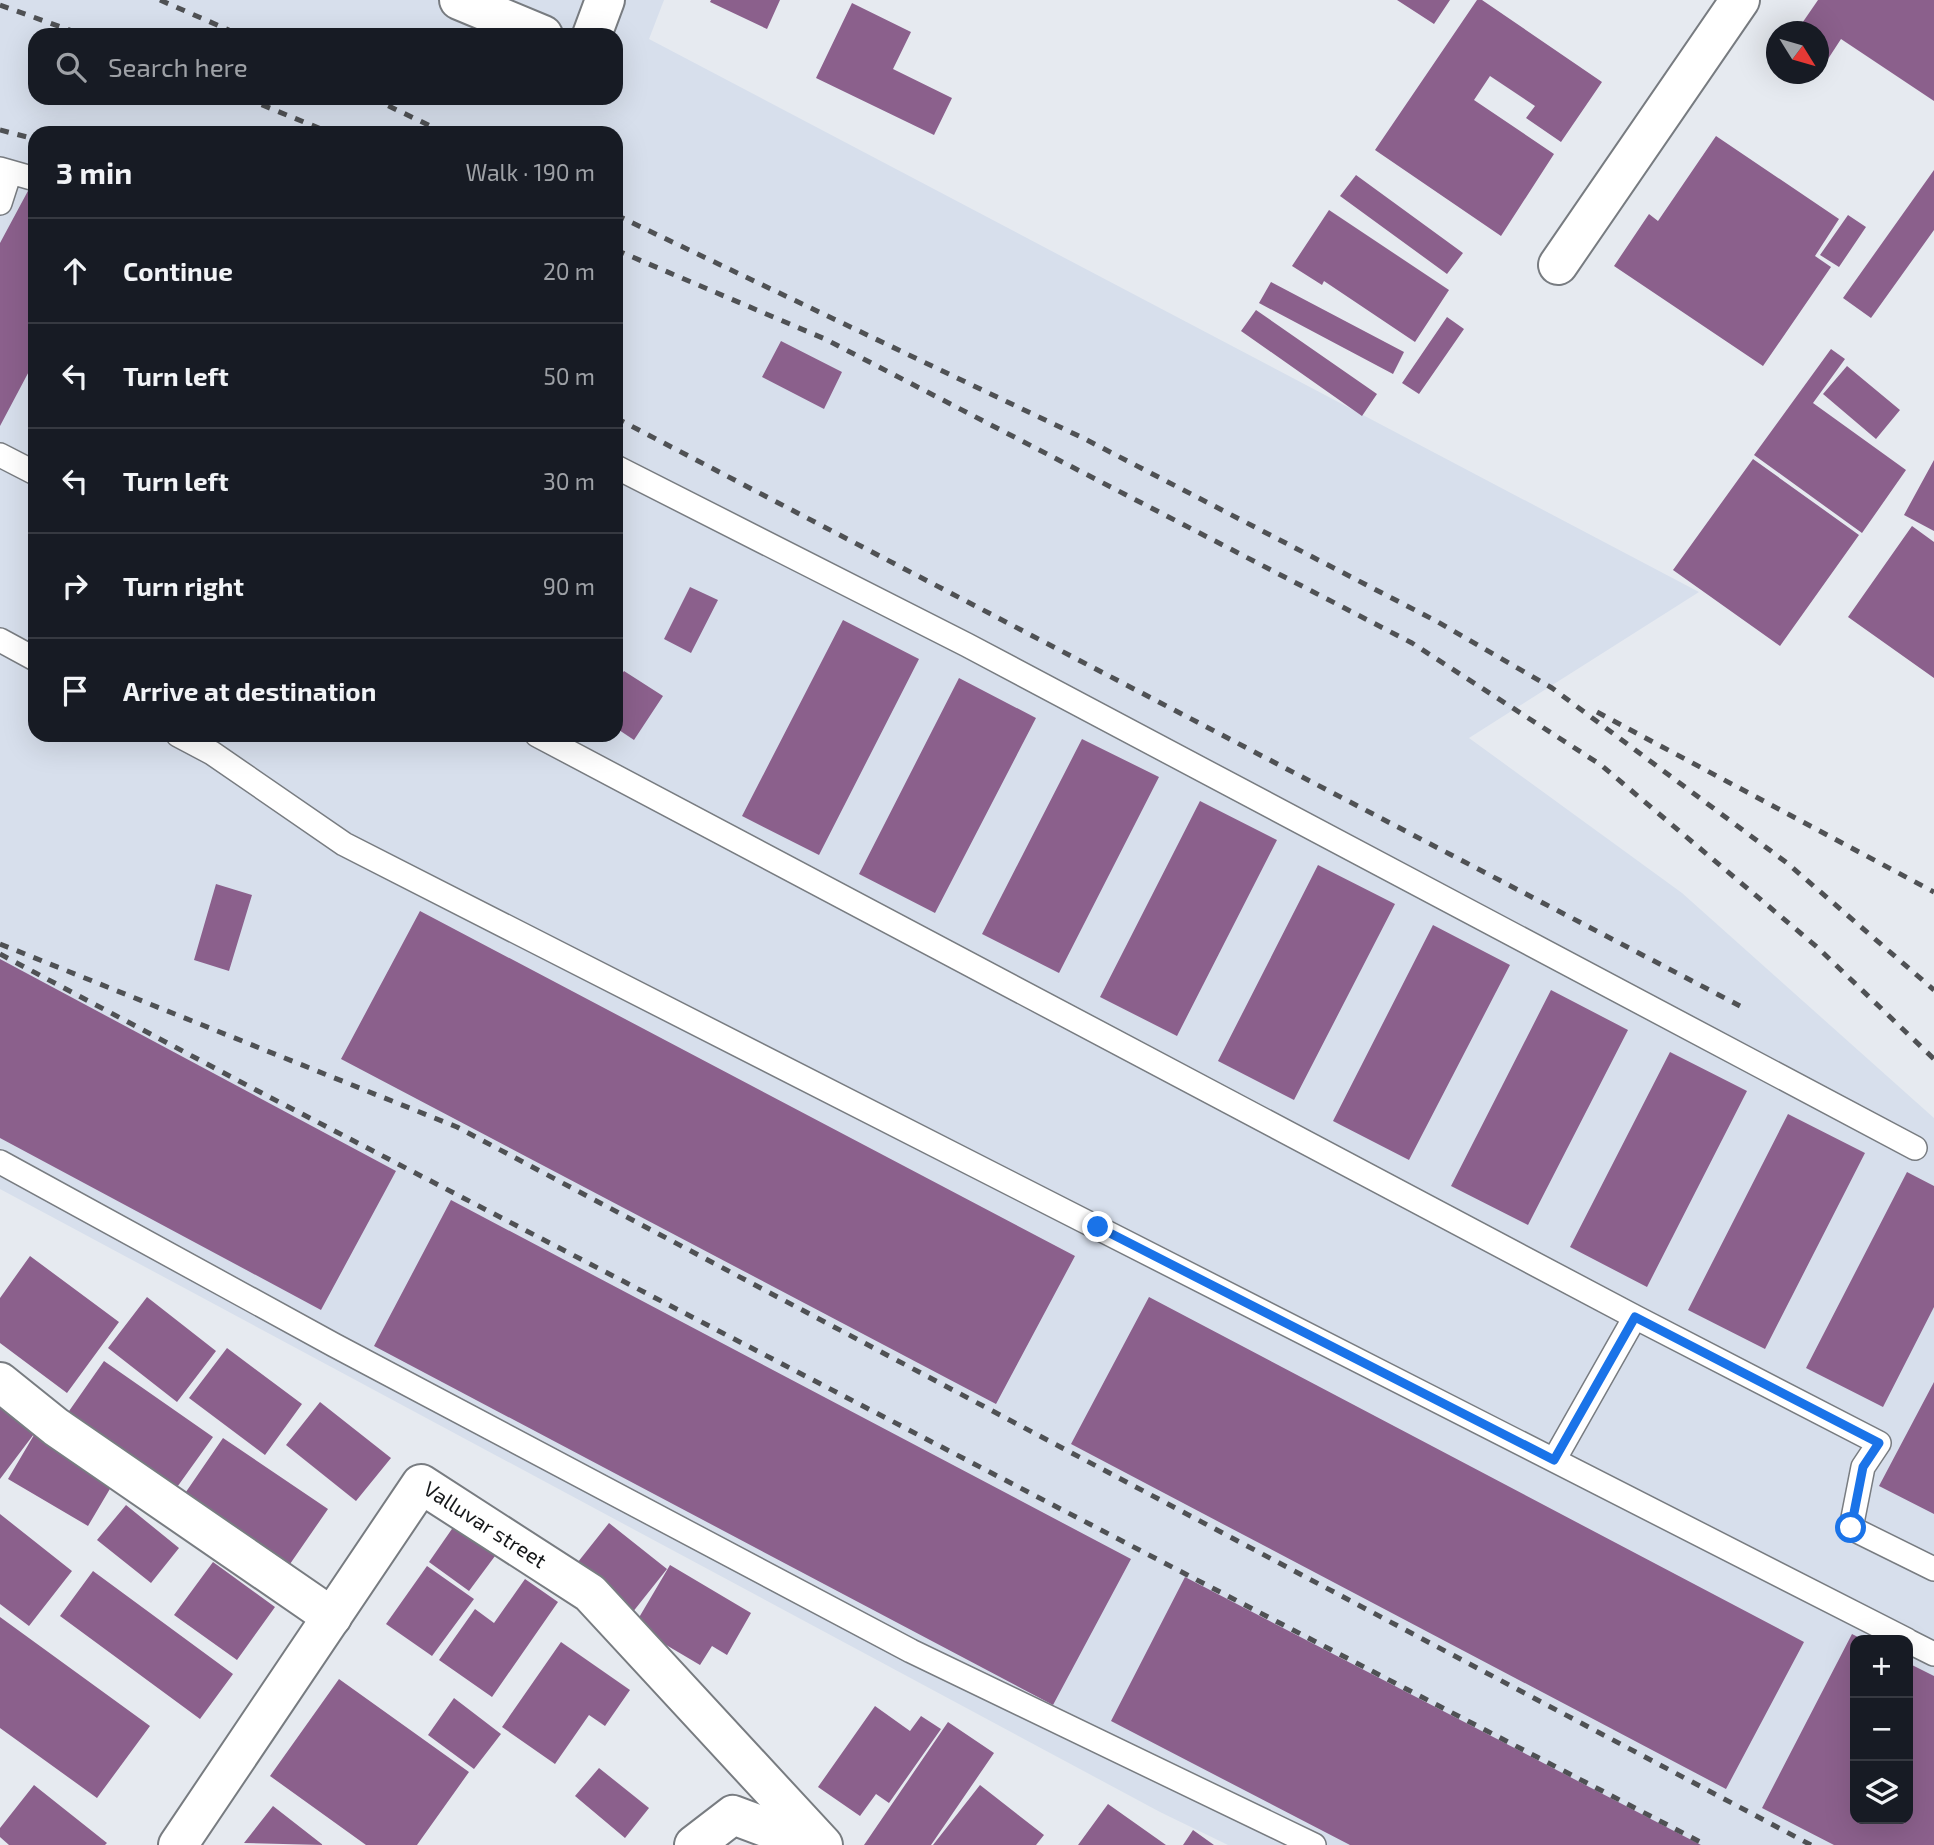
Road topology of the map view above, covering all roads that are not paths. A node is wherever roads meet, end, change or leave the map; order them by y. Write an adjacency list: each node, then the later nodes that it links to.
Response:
1 (459, 0): 4 (street)
2 (605, 0): 5 (street)
3 (1740, 0): 9 (street)
4 (526, 28)
5 (595, 28)
6 (5, 171): 7 (lane); 8 (lane)
7 (28, 177)
8 (0, 203)
9 (1558, 265)
10 (0, 455): 11 (lane)
11 (28, 469)
12 (623, 471): 17 (lane)
13 (0, 640): 14 (lane)
14 (28, 655)
15 (550, 742): 19 (lane)
16 (218, 744): 21 (lane)
17 (1915, 1148)
18 (0, 1162): 31 (lane)
19 (1635, 1317): 21 (lane); 22 (lane)
20 (0, 1382): 23 (street)
21 (1554, 1460): 24 (lane)
22 (1934, 1569)
23 (332, 1616): 27 (street, Valluvar street); 30 (street, Valluvar street)
24 (1898, 1635)
25 (1913, 1643): 26 (lane)
26 (1934, 1654)
27 (178, 1845)
28 (694, 1845): 29 (street)
29 (813, 1845)
30 (823, 1845)
31 (1314, 1845)

